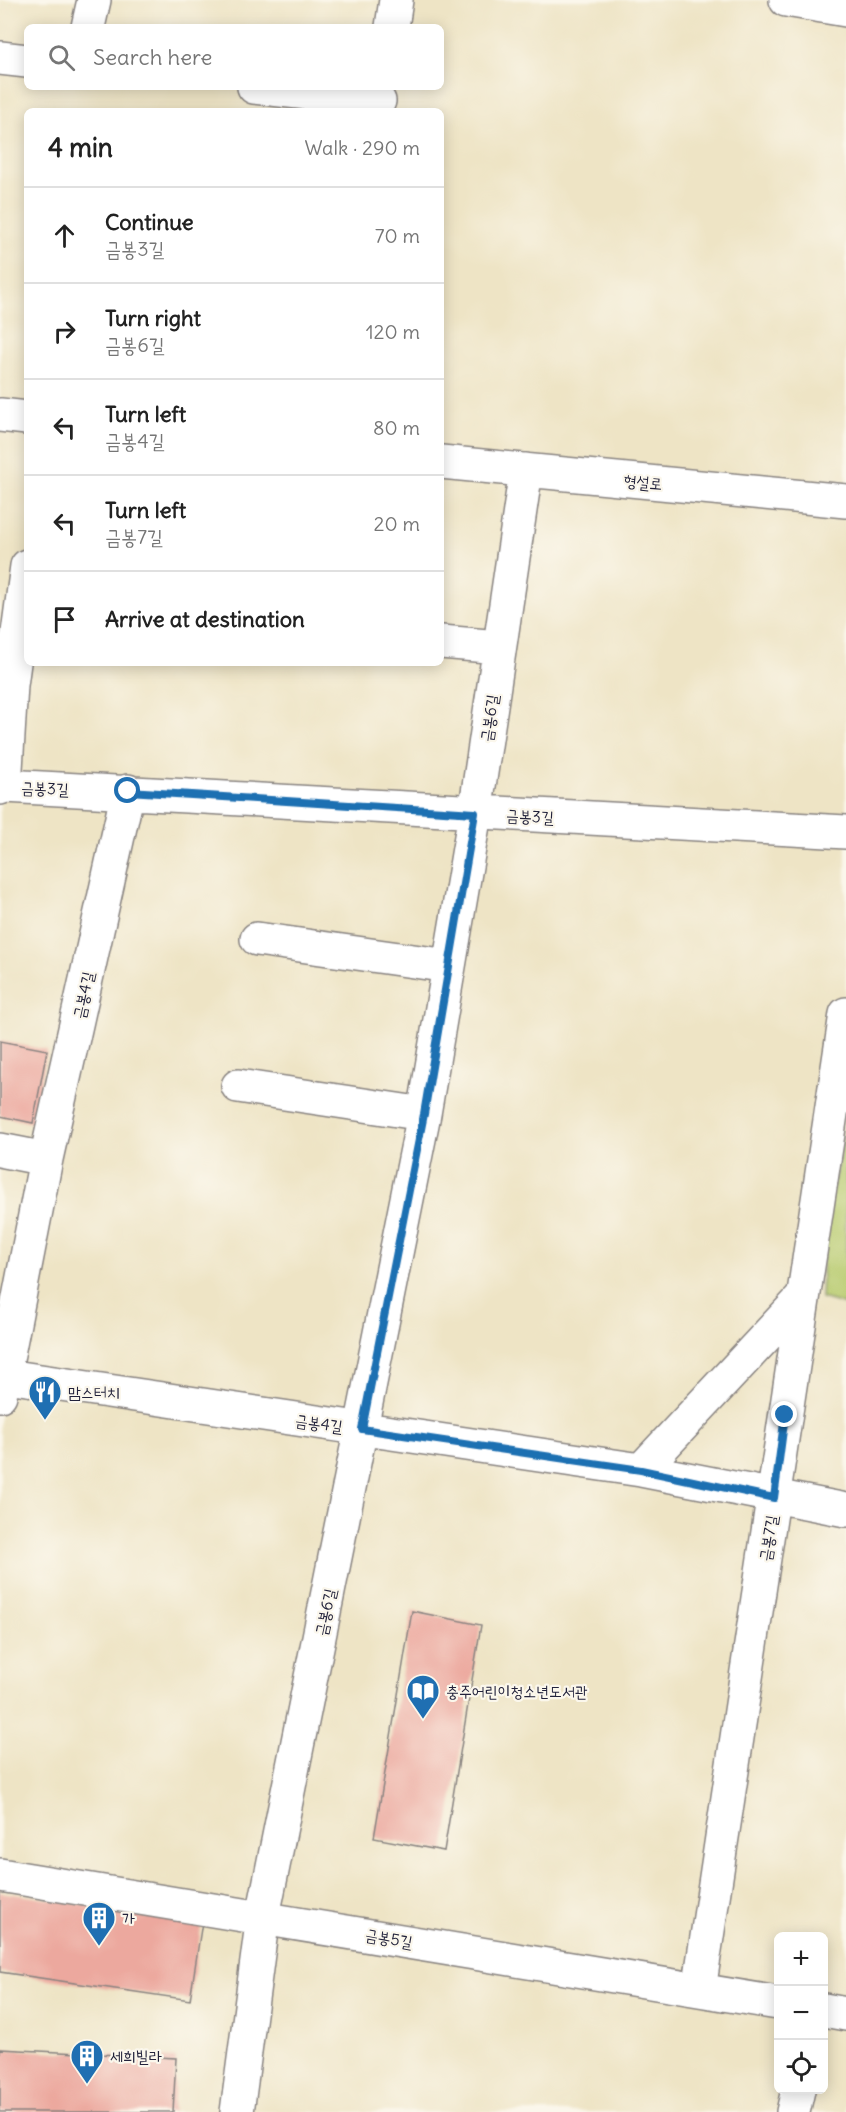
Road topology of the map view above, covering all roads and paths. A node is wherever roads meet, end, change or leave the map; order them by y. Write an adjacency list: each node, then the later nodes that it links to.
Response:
1 (94, 0): 5 (street)
2 (396, 0): 6 (street)
3 (786, 0): 4 (street)
4 (846, 10)
5 (89, 24)
6 (392, 24)
7 (0, 58): 8 (street)
8 (24, 61)
9 (283, 90): 10 (street)
10 (380, 100)
11 (0, 415): 12 (street)
12 (24, 418)
13 (444, 462): 14 (street, 형설로)
14 (526, 470): 15 (street, 형설로); 18 (street, 금봉6길)
15 (846, 501)
16 (24, 582): 19 (street)
17 (444, 642): 18 (street)
18 (499, 648): 22 (street, 금봉6길)
19 (5, 685): 20 (street)
20 (2, 787): 21 (street, 금봉3길)
21 (128, 791): 22 (street, 금봉3길); 30 (street, 금봉4길)
22 (475, 813): 23 (street, 금봉3길); 25 (street, 금봉6길)
23 (846, 832)
24 (257, 939): 25 (street)
25 (449, 966): 28 (street, 금봉6길)
26 (846, 1014): 31 (street, 금봉7길)
27 (238, 1086): 28 (street)
28 (424, 1114): 33 (street, 금봉6길)
29 (0, 1150): 30 (street)
30 (46, 1159): 32 (street, 금봉4길)
31 (801, 1299): 34 (street); 35 (street, 금봉7길)
32 (1, 1382): 33 (street, 금봉4길)
33 (362, 1429): 34 (street, 금봉4길); 38 (street, 금봉6길)
34 (641, 1470): 35 (street, 금봉4길)
35 (774, 1498): 36 (street, 금봉4길); 39 (street, 금봉7길)
36 (846, 1510)
37 (0, 1875): 38 (street, 금봉5길)
38 (263, 1916): 39 (street, 금봉5길); 44 (street, 금봉6길)
39 (699, 1990): 40 (street, 금봉5길)
40 (774, 2002)
41 (828, 2011): 42 (street)
42 (846, 2014)
43 (797, 2094): 45 (street)
44 (237, 2112)
45 (793, 2112)

